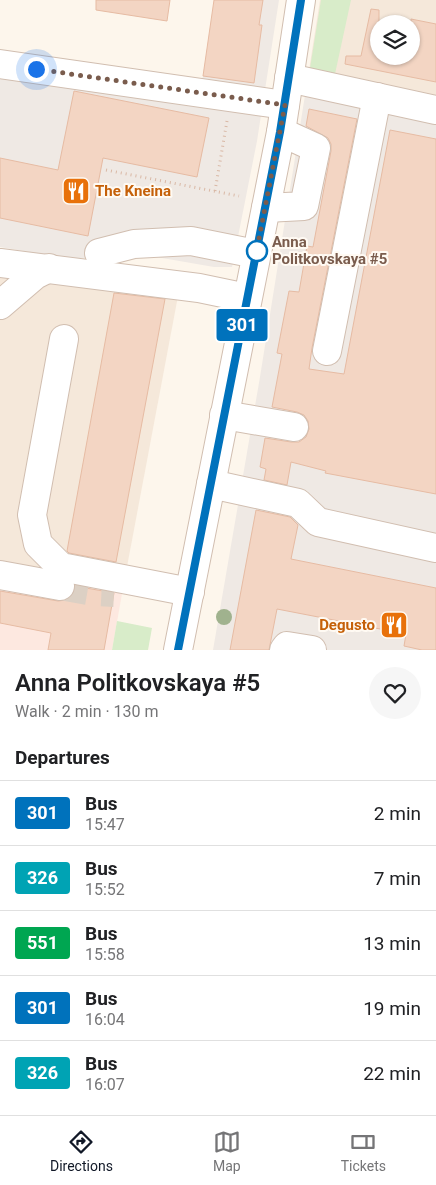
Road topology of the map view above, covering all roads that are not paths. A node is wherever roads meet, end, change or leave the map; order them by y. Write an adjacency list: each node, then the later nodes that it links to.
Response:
1 (301, 0): 3 (street)
2 (0, 64): 5 (street)
3 (289, 78): 4 (street); 5 (street)
4 (377, 97): 6 (street); 16 (street)
5 (285, 105): 7 (street)
6 (436, 110)
7 (280, 132): 8 (street); 8 (street)
8 (266, 208): 10 (street)
9 (98, 253): 10 (street)
10 (256, 254): 13 (street)
11 (0, 263): 12 (street)
12 (49, 268): 13 (street); 14 (street)
13 (247, 298): 17 (street)
14 (0, 305)
15 (64, 339): 24 (street)
16 (327, 351)
17 (224, 415): 18 (street); 19 (street)
18 (294, 427)
19 (211, 484): 20 (street); 24 (street)
20 (436, 548)
21 (0, 575): 22 (street)
22 (60, 586)
23 (114, 593): 24 (street)
24 (188, 599): 25 (street)
25 (178, 650)
26 (284, 650): 27 (street)
27 (312, 650)

